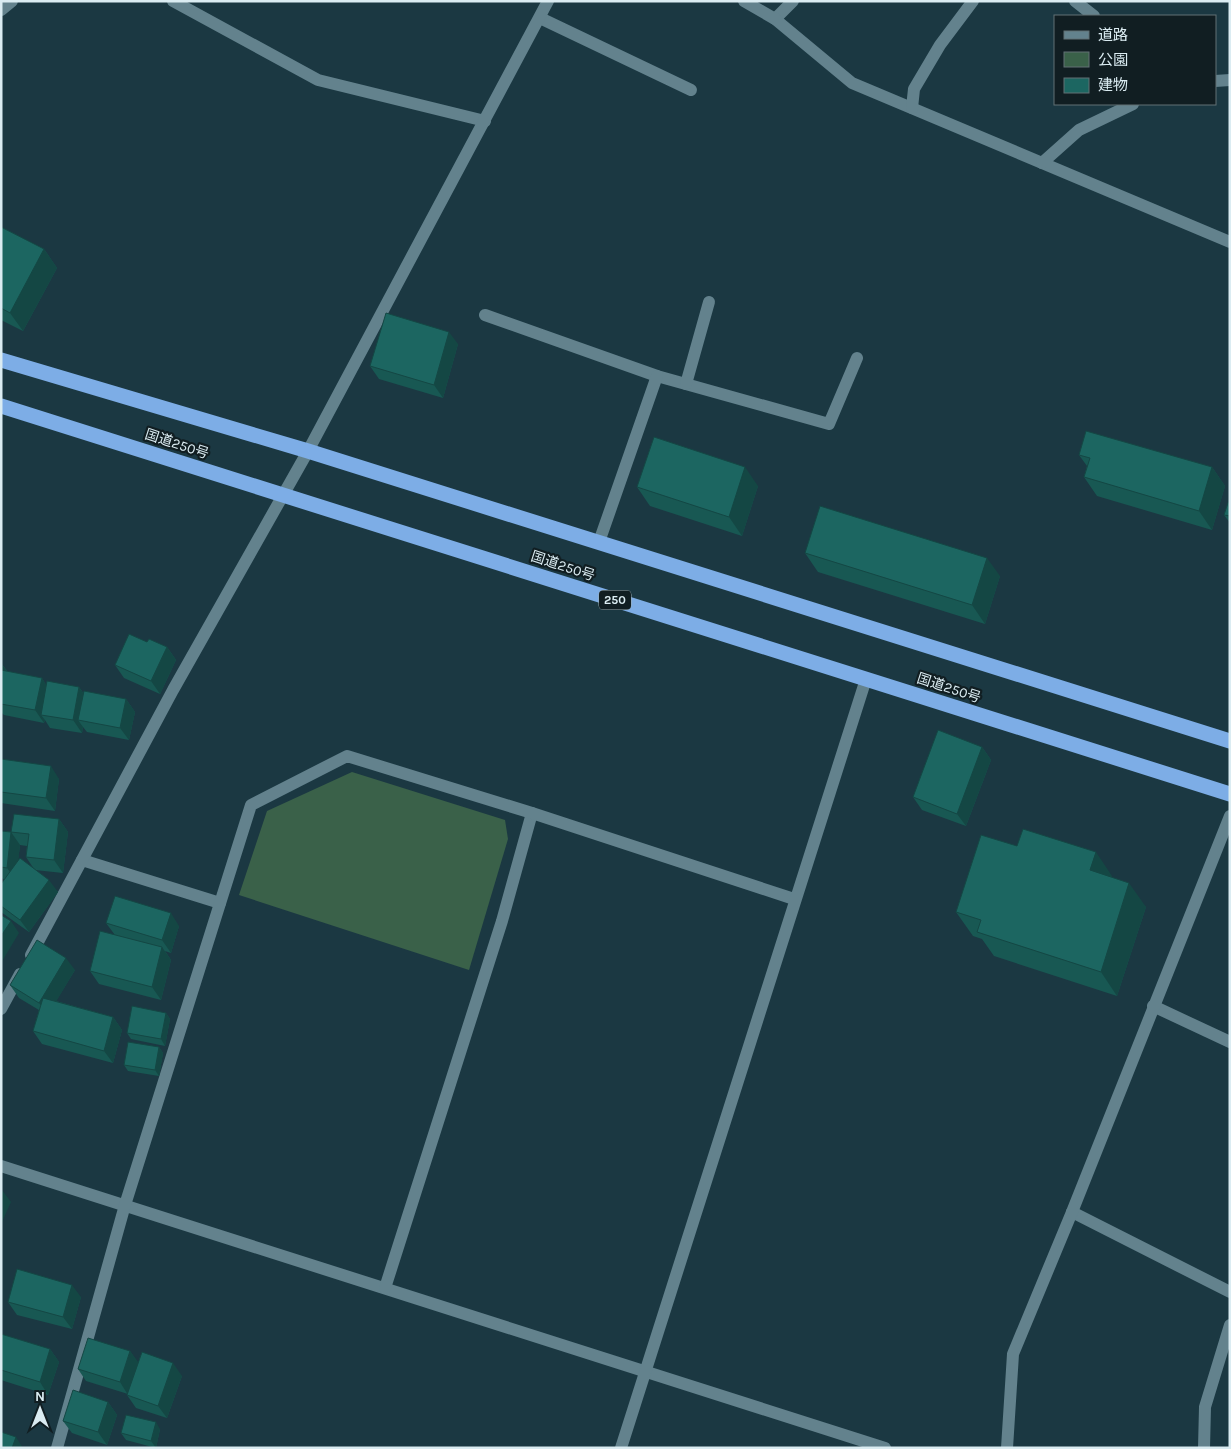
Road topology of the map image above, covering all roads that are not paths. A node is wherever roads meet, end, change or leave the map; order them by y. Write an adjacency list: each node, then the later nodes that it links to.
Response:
1 (12, 1): 8 (street)
2 (172, 1): 17 (street)
3 (548, 1): 10 (street)
4 (744, 1): 11 (street)
5 (793, 1): 11 (street)
6 (973, 1): 16 (street)
7 (1074, 1): 9 (street)
8 (1, 10)
9 (1093, 15)
10 (540, 18): 14 (street); 17 (street)
11 (775, 19): 16 (street)
12 (1230, 80): 13 (street)
13 (1216, 81)
14 (691, 90)
15 (1131, 105): 18 (street)
16 (912, 108): 18 (street)
17 (485, 121): 27 (street)
18 (1042, 163): 19 (street)
19 (1230, 242)
20 (709, 302): 25 (street)
21 (484, 315): 24 (street)
22 (857, 358): 25 (street)
23 (1, 360): 27 (highway)
24 (657, 376): 25 (street); 29 (street)
25 (686, 384)
26 (1, 406): 28 (highway, 国道250号 / 250)
27 (308, 451): 28 (street); 29 (highway)
28 (283, 495): 30 (highway, 国道250号 / 250); 35 (street)
29 (599, 542): 31 (highway)
30 (866, 679): 32 (highway, 国道250号 / 250); 36 (street)
31 (1230, 741)
32 (1230, 794)
33 (532, 813): 36 (street); 37 (street); 44 (street)
34 (1230, 816): 38 (street)
35 (82, 860): 37 (street); 39 (street)
36 (794, 899): 47 (street)
37 (220, 903): 42 (street)
38 (1153, 1006): 40 (street); 43 (street)
39 (1, 1009)
40 (1230, 1042)
41 (1, 1166): 42 (street)
42 (125, 1205): 44 (street); 48 (street)
43 (1072, 1212): 45 (street); 51 (street)
44 (385, 1288): 47 (street)
45 (1230, 1292)
46 (1230, 1325): 52 (street)
47 (644, 1371): 49 (street); 50 (street)
48 (57, 1448)
49 (620, 1448)
50 (885, 1448)
51 (1007, 1448)
52 (1204, 1448)

